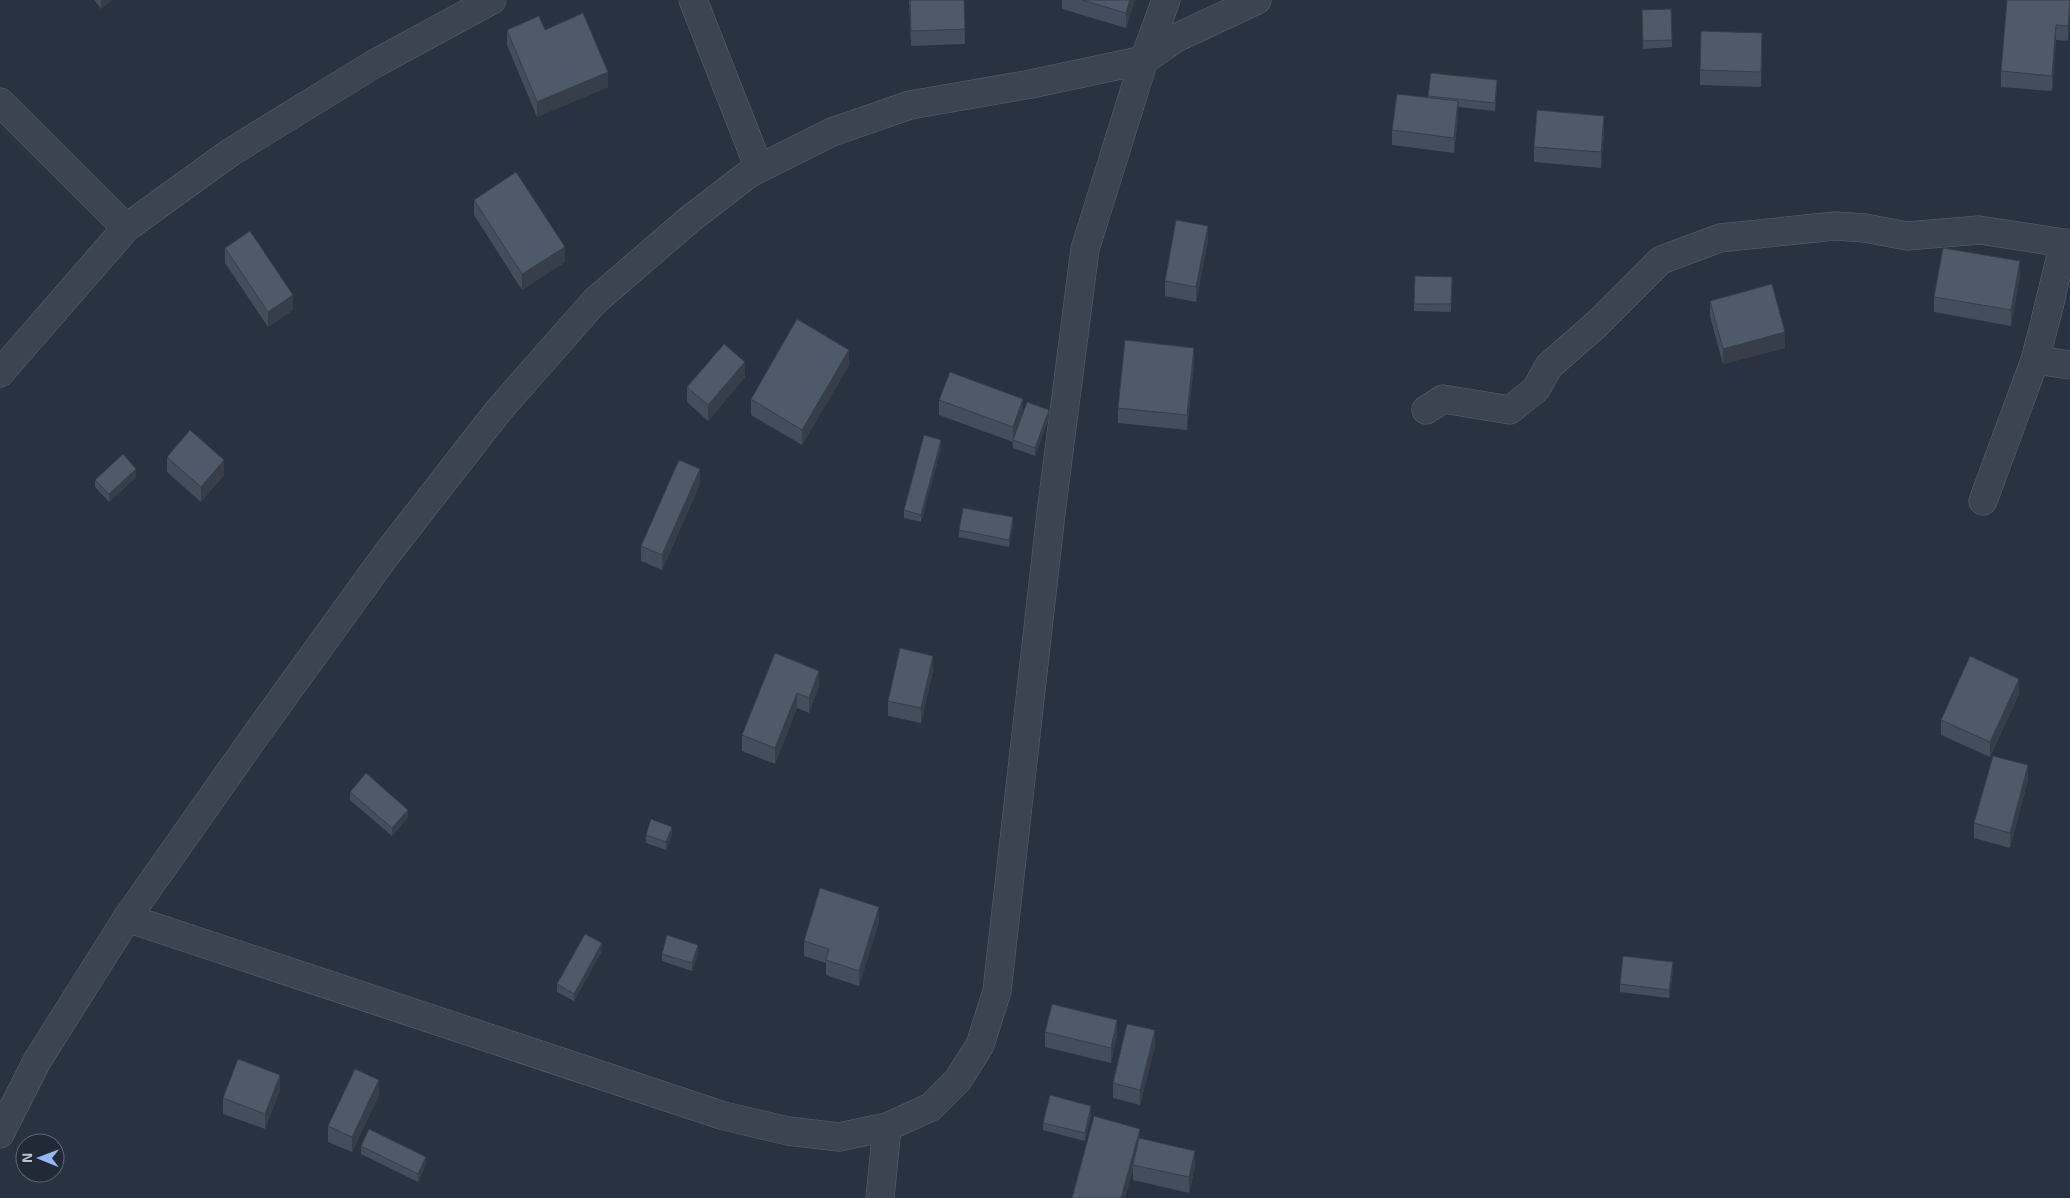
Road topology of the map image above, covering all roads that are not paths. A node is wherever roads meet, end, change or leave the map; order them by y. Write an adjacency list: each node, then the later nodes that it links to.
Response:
1 (492, 0): 8 (street)
2 (692, 0): 7 (street)
3 (1166, 0): 5 (street)
4 (1258, 0): 5 (street)
5 (1144, 60): 7 (street); 17 (street)
6 (0, 102): 8 (street)
7 (759, 168): 16 (street)
8 (126, 228): 13 (street)
9 (2070, 240): 10 (street)
10 (2046, 317): 11 (street); 14 (street)
11 (2035, 360): 12 (street); 15 (street)
12 (2070, 365)
13 (0, 373)
14 (1426, 410)
15 (1983, 501)
16 (127, 918): 17 (street); 18 (street)
17 (887, 1127): 19 (street)
18 (0, 1134)
19 (880, 1198)

